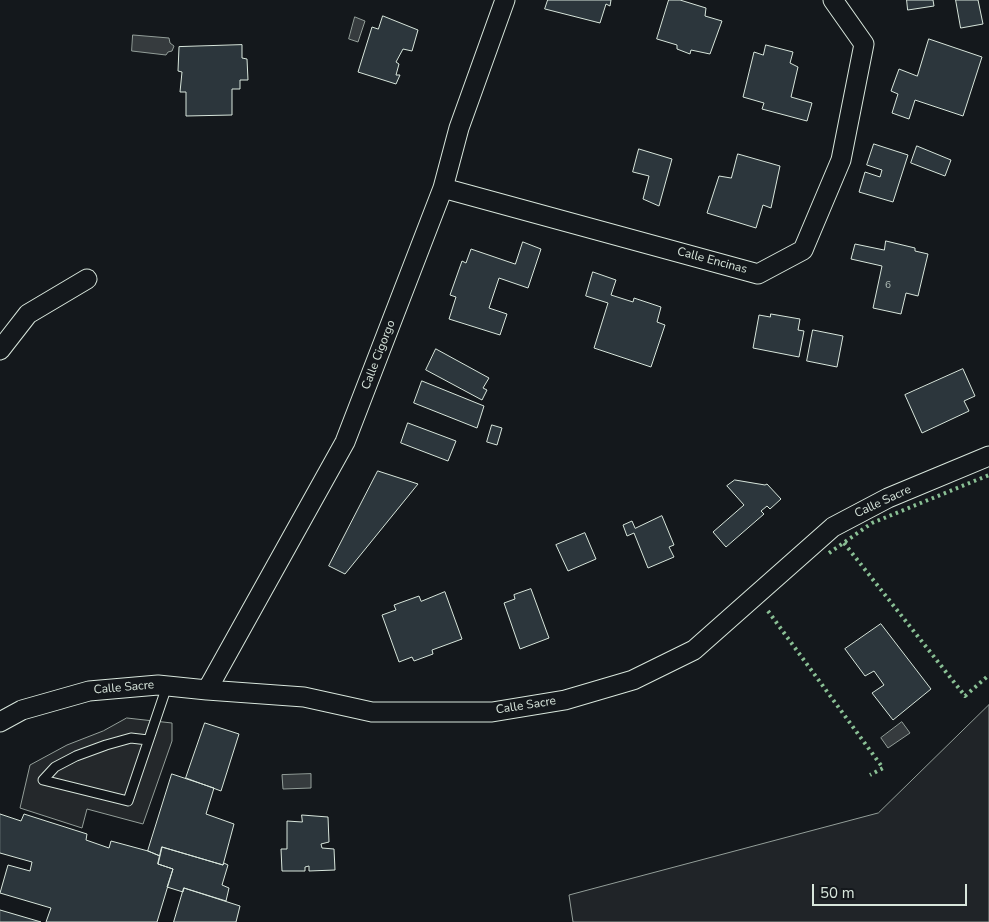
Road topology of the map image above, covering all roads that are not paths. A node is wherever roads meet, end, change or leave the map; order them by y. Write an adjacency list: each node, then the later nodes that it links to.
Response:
1 (505, 0): 3 (street, Calle Cigorgo)
2 (834, 0): 3 (street, Calle Encinas)
3 (443, 188): 8 (street, Calle Cigorgo)
4 (87, 279): 5 (street)
5 (0, 350)
6 (989, 456): 8 (street, Calle Sacre)
7 (167, 686): 8 (street, Calle Sacre); 9 (street, Calle Sacre); 10 (lane)
8 (207, 690)
9 (0, 722)
10 (148, 740): 10 (lane)

